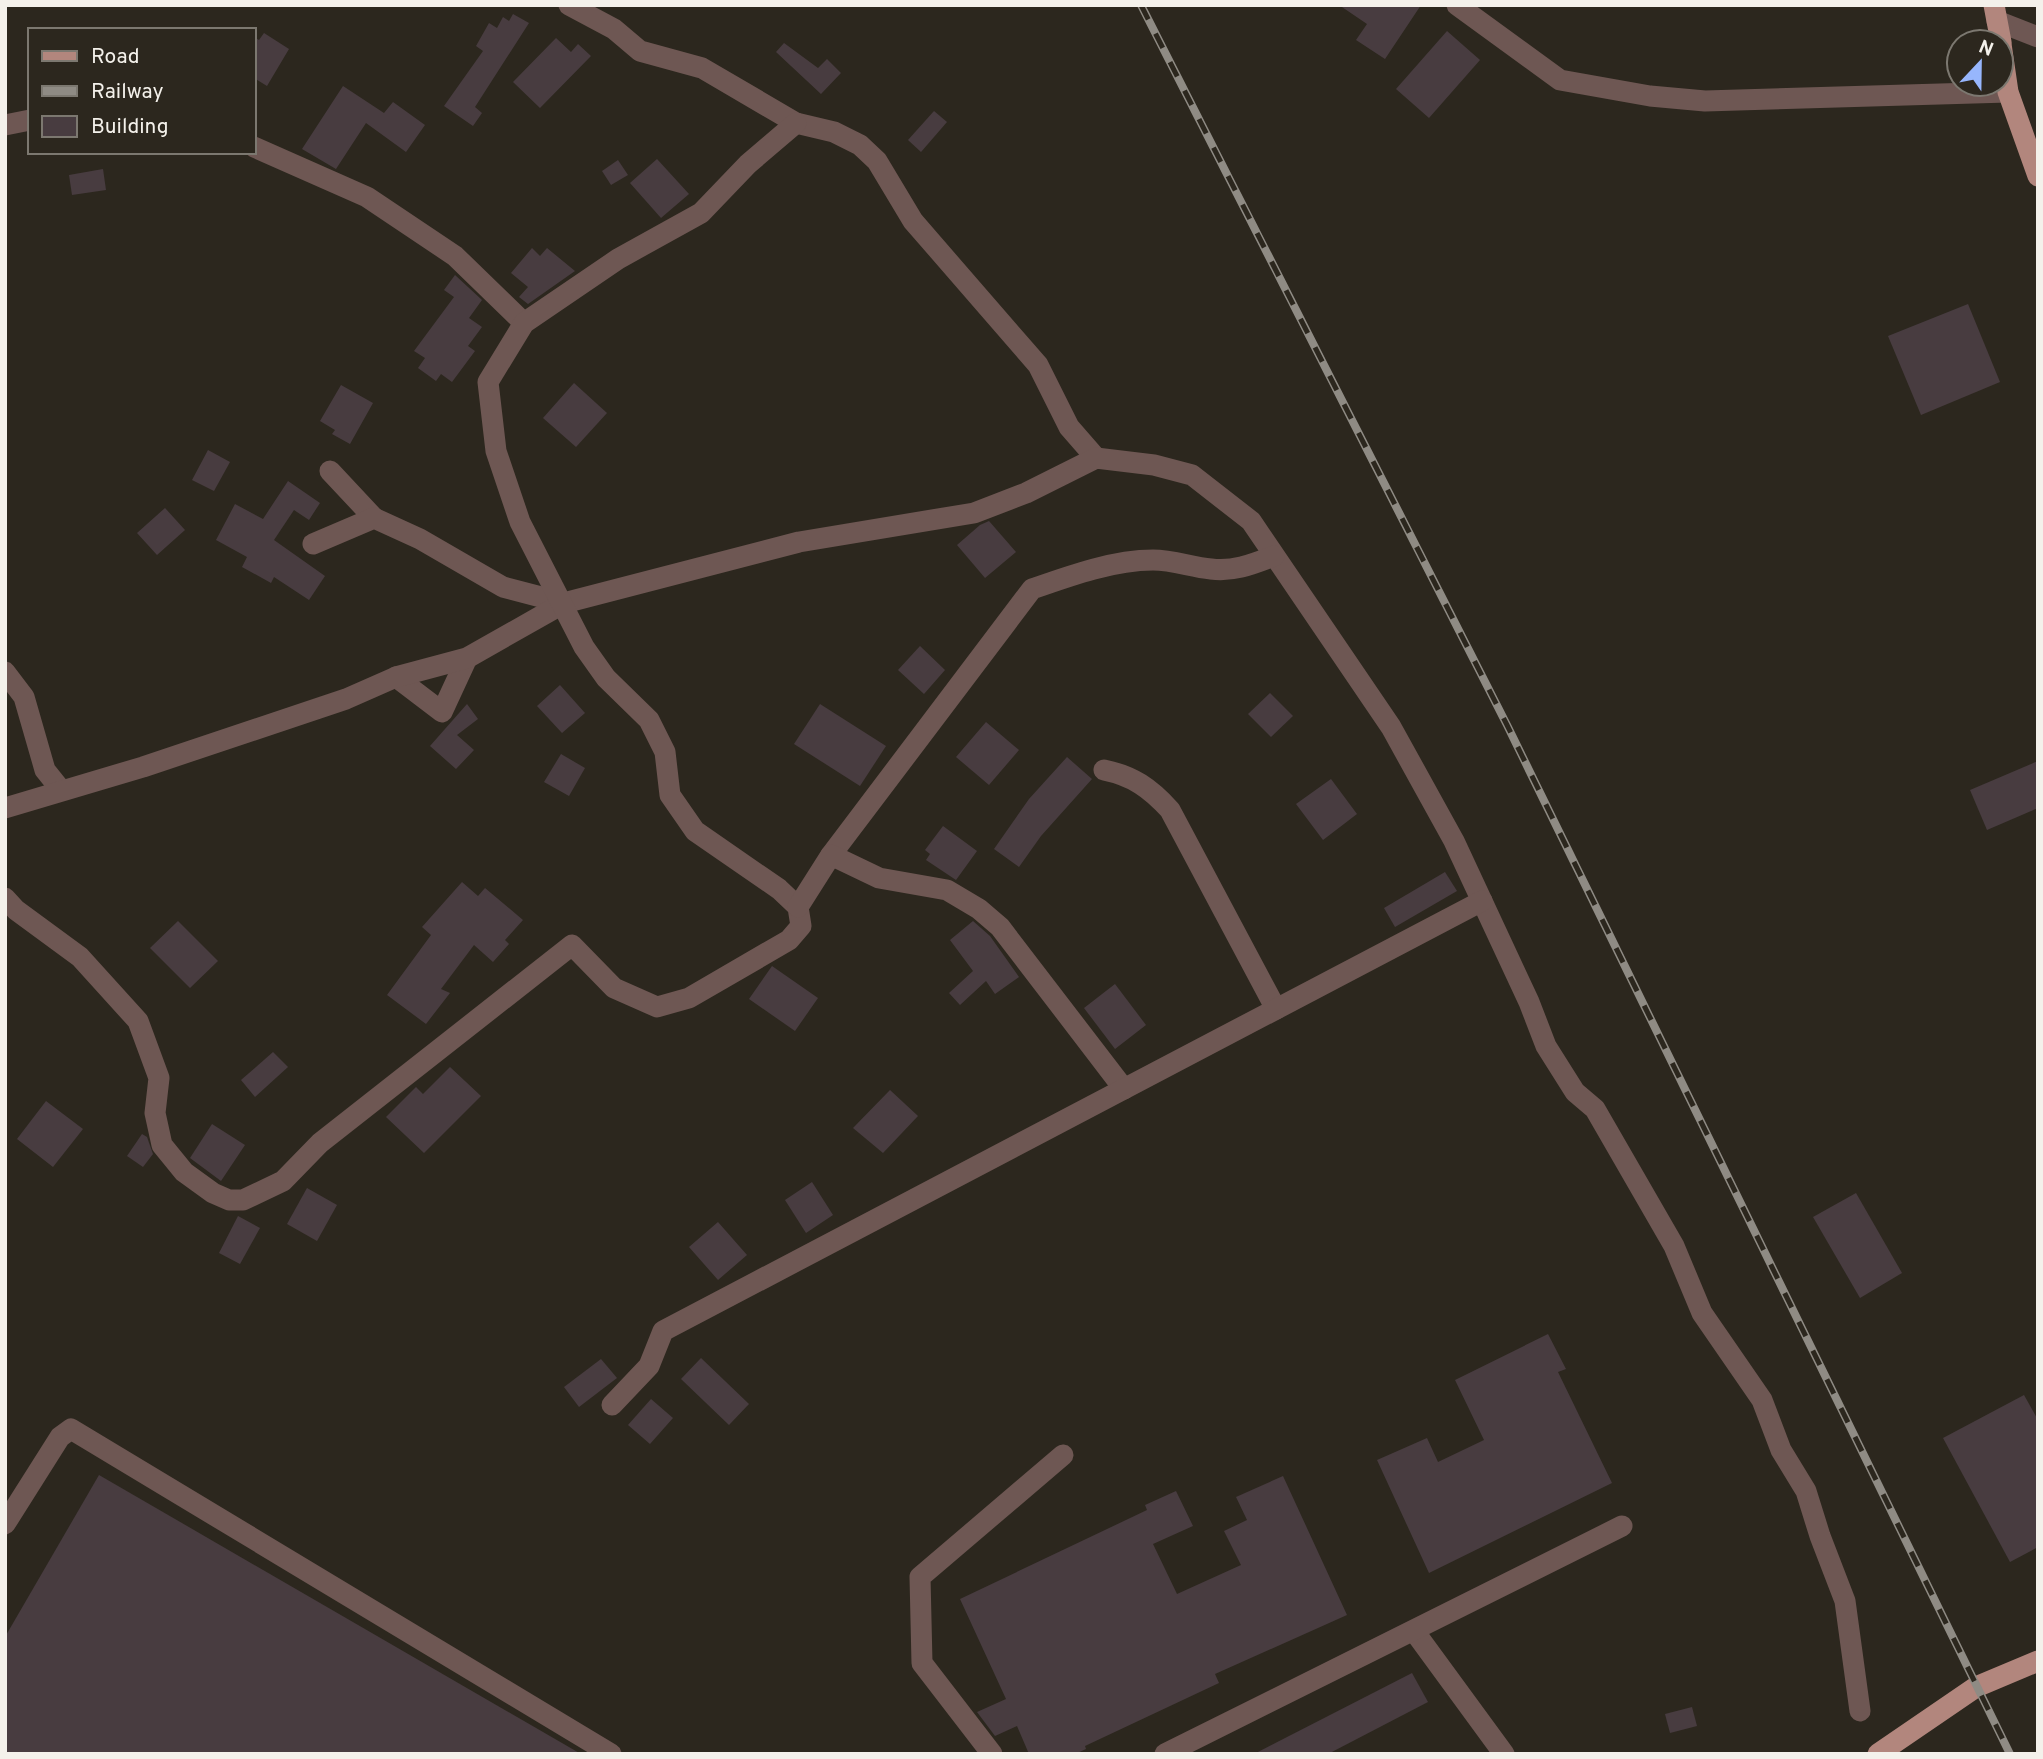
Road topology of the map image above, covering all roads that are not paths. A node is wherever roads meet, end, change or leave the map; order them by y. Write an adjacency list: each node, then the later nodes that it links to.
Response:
1 (569, 5): 8 (street)
2 (1457, 5): 5 (street)
3 (1996, 13): 4 (street)
4 (2038, 37)
5 (1945, 94)
6 (2010, 98): 11 (main road)
7 (28, 120): 9 (street)
8 (796, 123): 12 (street); 13 (street)
9 (5, 125)
10 (256, 148): 12 (street)
11 (2038, 176)
12 (524, 323): 18 (street)
13 (1096, 458): 17 (street); 18 (street)
14 (330, 471): 15 (street)
15 (373, 518): 16 (street); 18 (street)
16 (313, 544)
17 (1274, 556): 25 (street); 27 (street)
18 (564, 603): 19 (street); 28 (street)
19 (467, 658): 21 (street); 21 (street)
20 (5, 672): 23 (street)
21 (396, 677): 23 (street)
22 (1104, 770): 29 (street)
23 (61, 790): 24 (street)
24 (5, 808)
25 (831, 855): 28 (street); 30 (street)
26 (5, 898): 28 (street)
27 (1482, 901): 29 (street); 37 (street)
28 (798, 907)
29 (1276, 1009): 30 (street)
30 (1125, 1088): 31 (street)
31 (612, 1405)
32 (1063, 1455): 39 (street)
33 (5, 1524): 38 (street)
34 (1622, 1526): 35 (street)
35 (1415, 1631): 40 (street); 41 (street)
36 (2038, 1661): 42 (main road)
37 (1860, 1711)
38 (611, 1754)
39 (992, 1754)
40 (1165, 1754)
41 (1504, 1754)
42 (1878, 1754)

